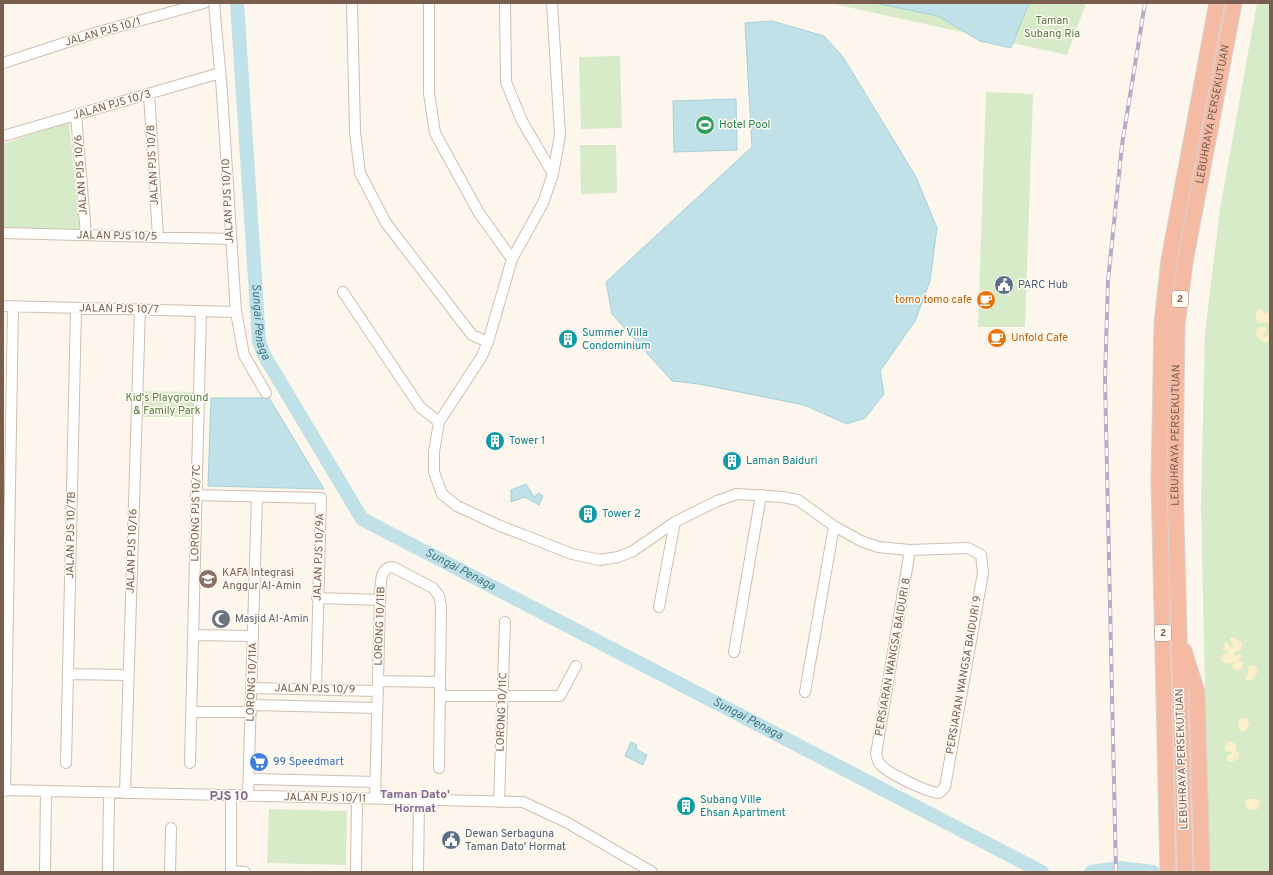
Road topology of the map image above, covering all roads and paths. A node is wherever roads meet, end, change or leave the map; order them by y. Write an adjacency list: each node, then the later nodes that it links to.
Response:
1 (204, 3): 9 (street, JALAN PJS 10/1)
2 (214, 3): 10 (street, JALAN PJS 10/10)
3 (352, 3): 26 (street)
4 (429, 3): 19 (street)
5 (504, 3): 14 (street)
6 (1217, 3): 73 (highway, LEBUHRAYA PERSEKUTUAN / 2)
7 (1234, 3): 39 (highway, LEBUHRAYA PERSEKUTUAN / 2)
8 (553, 6): 14 (street)
9 (3, 63)
10 (220, 73): 11 (street, JALAN PJS 10/3); 18 (street, JALAN PJS 10/10)
11 (149, 94): 12 (street, JALAN PJS 10/3); 17 (street, JALAN PJS 10/8)
12 (76, 115): 13 (street, JALAN PJS 10/3); 16 (street, JALAN PJS 10/6)
13 (3, 136)
14 (552, 174): 19 (street)
15 (3, 233): 16 (street, JALAN PJS 10/5)
16 (86, 235): 17 (street, JALAN PJS 10/5)
17 (158, 237): 18 (street, JALAN PJS 10/5)
18 (230, 239): 25 (street, JALAN PJS 10/10)
19 (512, 260): 26 (street)
20 (343, 292): 28 (street)
21 (8, 306): 22 (street, JALAN PJS 10/7); 44 (street)
22 (76, 308): 23 (street, JALAN PJS 10/7); 45 (street, JALAN PJS 10/7B)
23 (140, 309): 24 (street, JALAN PJS 10/7); 46 (street, JALAN PJS 10/16)
24 (201, 311): 25 (street, JALAN PJS 10/7); 29 (street, LORONG PJS 10/7C)
25 (236, 312): 27 (street, JALAN PJS 10/10)
26 (488, 342): 28 (street)
27 (266, 393)
28 (439, 422): 32 (street)
29 (196, 495): 31 (street); 40 (street, LORONG PJS 10/7C)
30 (761, 495): 32 (street); 33 (street); 42 (street)
31 (257, 497): 35 (street, JALAN PJS 10/9A); 41 (street, LORONG 10/11A)
32 (675, 522): 37 (street)
33 (834, 526): 34 (street); 51 (street)
34 (910, 550): 66 (street, PERSIARAN WANGSA BAIDURI 8); 66 (street, PERSIARAN WANGSA BAIDURI 9)
35 (317, 598): 36 (street); 50 (street, JALAN PJS 10/9A)
36 (380, 600): 47 (street, LORONG 10/11B); 48 (street, LORONG 10/11B)
37 (659, 607)
38 (505, 622): 53 (street, LORONG 10/11C)
39 (1178, 633): 85 (highway, LEBUHRAYA PERSEKUTUAN / 2); 86 (highway)
40 (193, 635): 41 (street); 56 (street, LORONG PJS 10/7C)
41 (253, 636): 49 (street, LORONG 10/11A)
42 (734, 652)
43 (576, 666): 53 (street)
44 (4, 672): 62 (street)
45 (68, 674): 46 (street); 57 (street, JALAN PJS 10/7B)
46 (128, 675): 65 (street, JALAN PJS 10/16)
47 (440, 682): 48 (street, JALAN PJS 10/9); 52 (street, LORONG 10/11B)
48 (378, 686): 50 (street, JALAN PJS 10/9); 55 (street, LORONG 10/11B)
49 (251, 688): 50 (street, JALAN PJS 10/9); 54 (street, LORONG 10/11A)
50 (316, 688)
51 (805, 692)
52 (440, 696): 53 (street); 59 (street, LORONG 10/11B)
53 (502, 696): 72 (street, LORONG 10/11C)
54 (251, 708): 55 (street); 56 (street); 60 (street, LORONG 10/11A)
55 (377, 708): 61 (street, LORONG 10/11B)
56 (191, 712): 58 (street, LORONG PJS 10/7C)
57 (66, 763)
58 (190, 763)
59 (438, 768)
60 (249, 779): 61 (street); 68 (street, LORONG 10/11A)
61 (375, 782): 70 (street, LORONG 10/11B)
62 (4, 790): 63 (street, JALAN PJS 10/11)
63 (46, 791): 64 (street, JALAN PJS 10/11); 76 (street)
64 (110, 793): 65 (street, JALAN PJS 10/11); 77 (street)
65 (125, 793): 67 (street, JALAN PJS 10/11)
66 (939, 793)
67 (232, 796): 68 (street, JALAN PJS 10/11); 79 (street)
68 (248, 796): 69 (street, JALAN PJS 10/11)
69 (357, 798): 70 (street, JALAN PJS 10/11); 81 (street)
70 (374, 799): 71 (street, JALAN PJS 10/11)
71 (419, 800): 72 (street, JALAN PJS 10/11); 82 (street)
72 (499, 802): 83 (street, JALAN PJS 10/11)
73 (1168, 818): 75 (highway); 84 (highway, LEBUHRAYA PERSEKUTUAN / 2)
74 (171, 828): 78 (street)
75 (1158, 865)
76 (45, 872)
77 (108, 872)
78 (170, 872)
79 (231, 872): 80 (street)
80 (245, 872)
81 (356, 872)
82 (418, 872)
83 (652, 872)
84 (1168, 872)
85 (1185, 872)
86 (1202, 872)

